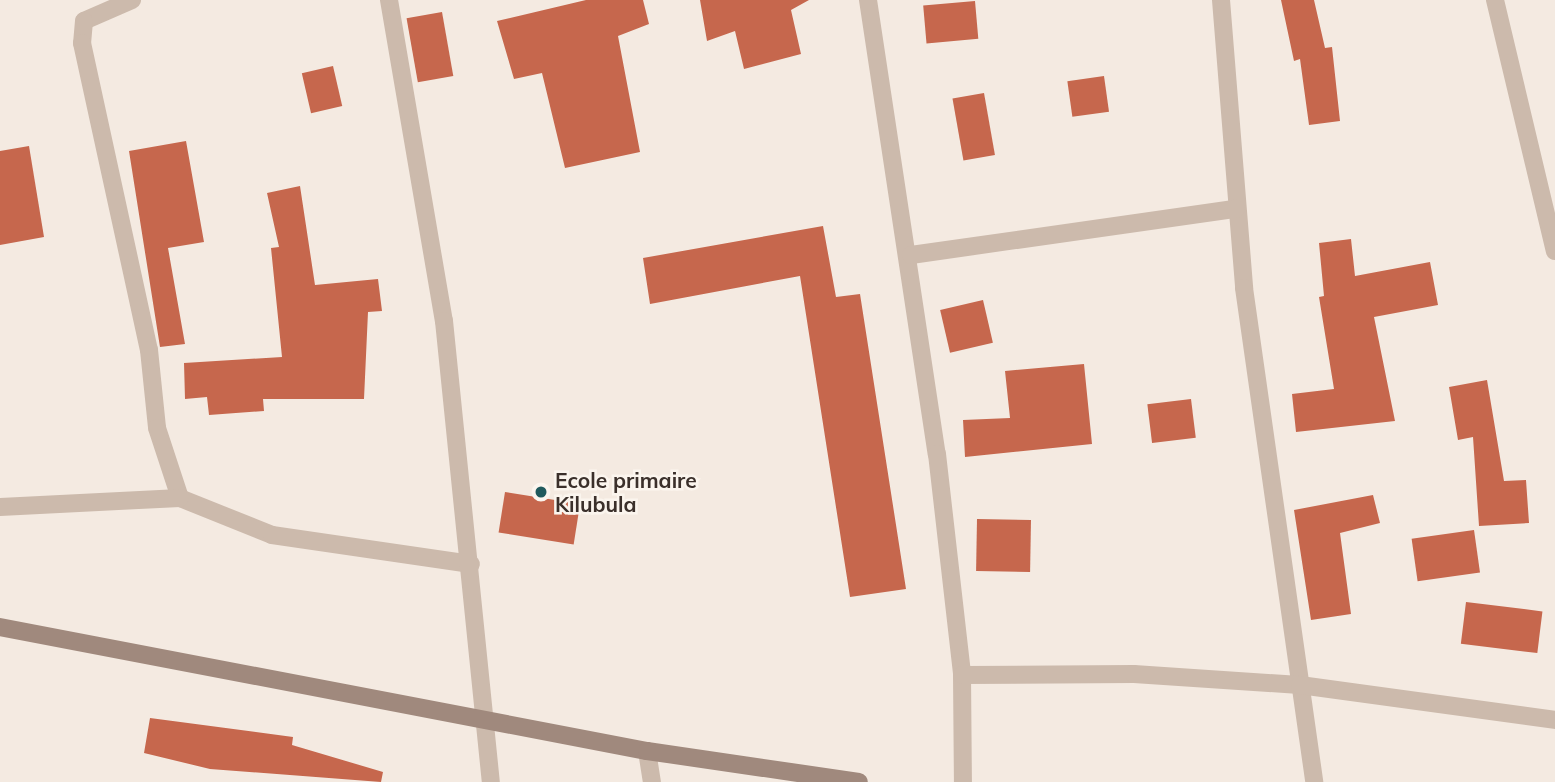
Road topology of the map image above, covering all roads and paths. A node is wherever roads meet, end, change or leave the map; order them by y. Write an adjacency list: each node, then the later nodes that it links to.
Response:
1 (132, 0): 9 (street)
2 (388, 0): 11 (street)
3 (868, 0): 8 (street)
4 (1221, 0): 6 (street)
5 (1495, 0): 7 (street)
6 (1236, 209): 8 (street); 14 (street)
7 (1555, 251)
8 (911, 255): 13 (street)
9 (180, 498): 10 (street); 11 (street)
10 (0, 508)
11 (471, 564): 15 (street)
12 (0, 626): 15 (street)
13 (962, 676): 14 (street); 21 (street)
14 (1300, 685): 16 (street); 22 (street)
15 (482, 717): 17 (street); 18 (street)
16 (1555, 720)
17 (647, 751): 19 (street); 20 (street)
18 (491, 782)
19 (652, 782)
20 (859, 782)
21 (963, 782)
22 (1314, 782)

